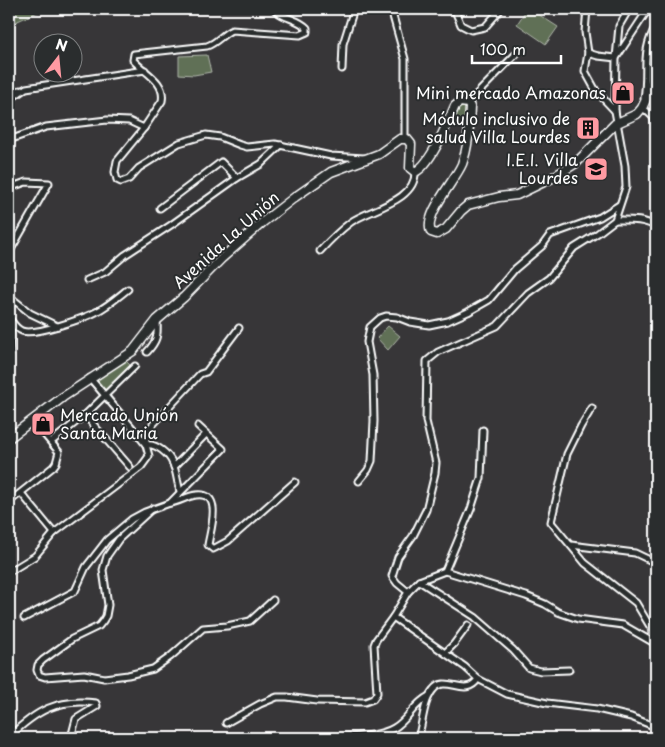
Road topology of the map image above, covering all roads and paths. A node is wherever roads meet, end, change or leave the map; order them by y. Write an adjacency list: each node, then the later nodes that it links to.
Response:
1 (274, 9): 15 (street)
2 (354, 9): 14 (street)
3 (391, 9): 25 (street)
4 (452, 9): 5 (street)
5 (501, 9)
6 (587, 9): 10 (street)
7 (652, 9): 12 (street)
8 (627, 10): 12 (street)
9 (656, 26): 20 (street)
10 (588, 53): 12 (street); 21 (street)
11 (516, 54): 19 (street)
12 (616, 58): 21 (street)
13 (656, 68): 20 (main road)
14 (342, 69)
15 (145, 70): 16 (street); 24 (street)
16 (26, 88): 17 (street); 18 (street)
17 (9, 93)
18 (9, 100)
19 (468, 103): 22 (main road); 29 (main road)
20 (642, 108): 22 (main road); 23 (street)
21 (615, 111): 22 (street)
22 (618, 123): 32 (street)
23 (656, 124)
24 (144, 128): 26 (street); 27 (street)
25 (405, 139): 28 (main road, Avenida La Unión); 29 (main road)
26 (9, 140)
27 (280, 145): 28 (street); 30 (street)
28 (368, 158): 42 (main road, Avenida La Unión)
29 (415, 172): 36 (street)
30 (237, 178): 33 (street); 38 (street)
31 (9, 188): 37 (street)
32 (619, 205): 34 (street); 62 (street)
33 (160, 208)
34 (615, 220): 35 (street); 75 (street)
35 (656, 227)
36 (320, 251)
37 (9, 253)
38 (87, 280)
39 (128, 289): 43 (street)
40 (9, 296): 43 (street)
41 (9, 318): 43 (street)
42 (157, 320): 46 (street); 49 (main road, Avenida La Unión)
43 (57, 326)
44 (9, 327): 47 (street)
45 (239, 328): 59 (street)
46 (146, 352)
47 (9, 356)
48 (135, 366): 50 (street)
49 (90, 378): 50 (street); 53 (main road, Avenida La Unión)
50 (106, 396): 52 (street); 59 (street)
51 (592, 408): 70 (street)
52 (85, 415): 58 (street); 60 (street)
53 (32, 421): 57 (main road, Avenida La Unión); 58 (street)
54 (198, 426): 56 (street)
55 (483, 430): 73 (street)
56 (206, 434): 61 (street); 64 (street)
57 (9, 438)
58 (51, 442): 65 (street)
59 (146, 445): 61 (street); 69 (street)
60 (130, 467)
61 (174, 467): 64 (street)
62 (360, 481)
63 (296, 482): 67 (street)
64 (180, 491): 67 (street)
65 (22, 493): 66 (street); 69 (street)
66 (9, 502)
67 (170, 503): 68 (street)
68 (153, 508): 76 (street); 78 (street)
69 (54, 533): 72 (street)
70 (571, 545): 71 (street); 80 (street)
71 (656, 563)
72 (9, 572)
73 (445, 572): 74 (street); 80 (street)
74 (420, 581): 75 (street); 82 (street)
75 (408, 592): 77 (street)
76 (272, 600)
77 (393, 617): 81 (street); 85 (street)
78 (24, 618)
79 (468, 625): 81 (street)
80 (655, 643)
81 (445, 653): 83 (street)
82 (569, 670)
83 (478, 679): 84 (street); 86 (street)
84 (429, 696): 89 (street); 90 (street)
85 (226, 723)
86 (656, 727)
87 (9, 737): 88 (street)
88 (71, 738)
89 (332, 738)
90 (418, 738)

